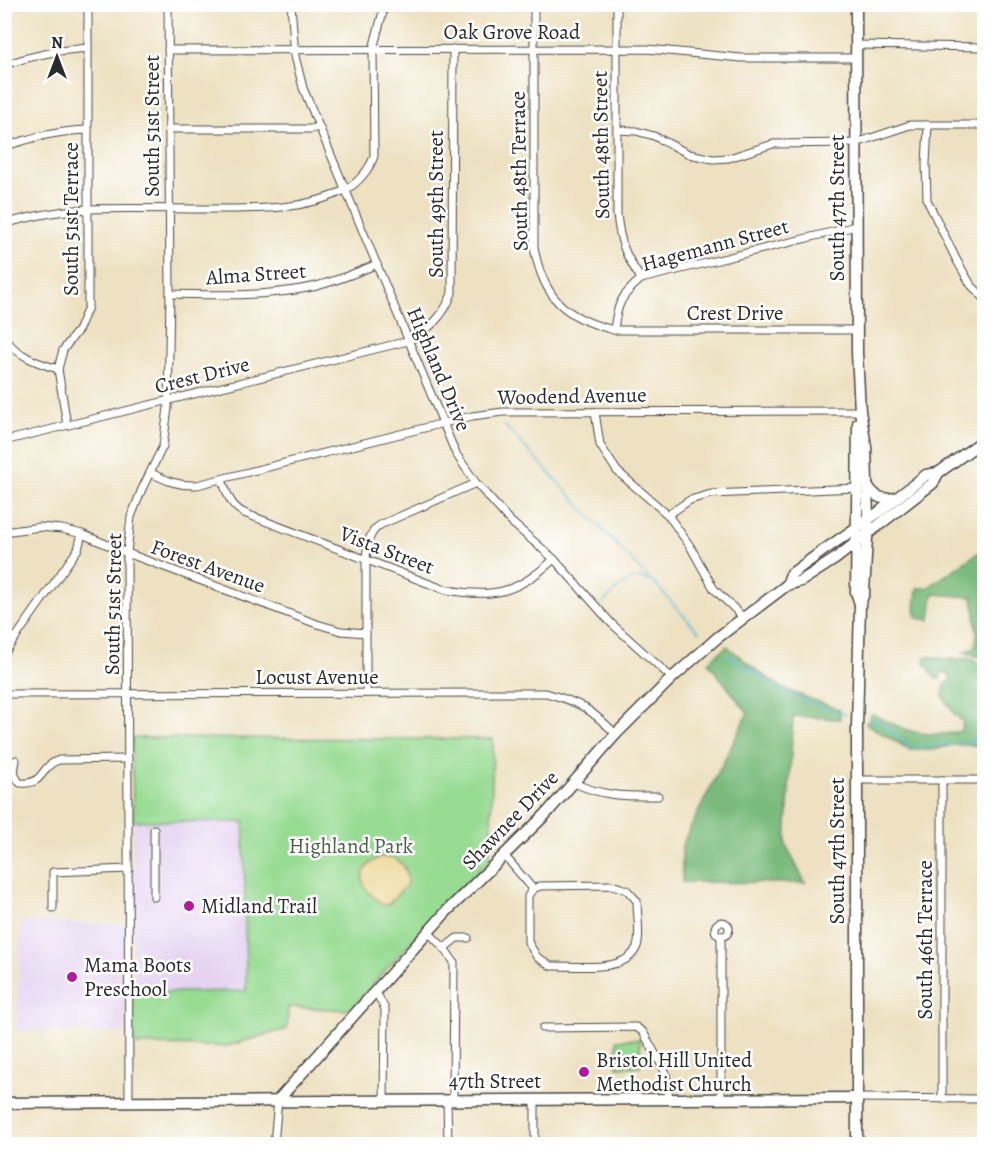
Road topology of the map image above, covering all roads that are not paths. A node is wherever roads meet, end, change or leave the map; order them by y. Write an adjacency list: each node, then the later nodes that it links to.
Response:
1 (88, 4): 10 (street, South 51st Terrace)
2 (168, 4): 16 (street, South 51st Street)
3 (291, 4): 11 (street, Highland Drive)
4 (385, 4): 12 (street)
5 (534, 4): 14 (street, South 48th Terrace)
6 (617, 4): 15 (street, South 48th Street)
7 (856, 4): 8 (main road, South 47th Street)
8 (856, 45): 9 (street); 17 (main road, South 47th Street)
9 (984, 47)
10 (88, 48): 18 (street); 23 (street, South 51st Terrace)
11 (294, 49): 12 (street, Oak Grove Road); 16 (street, Oak Grove Road); 21 (street, Highland Drive)
12 (373, 49): 13 (street, Oak Grove Road); 27 (street)
13 (453, 49): 14 (street, Oak Grove Road); 39 (street, South 49th Street)
14 (534, 49): 15 (street, Oak Grove Road); 36 (street, South 48th Terrace)
15 (617, 49): 17 (street, Oak Grove Road); 24 (street, South 48th Street)
16 (168, 50): 22 (street, South 51st Street)
17 (856, 58): 25 (main road, South 47th Street)
18 (4, 65)
19 (928, 124): 20 (street); 25 (street); 35 (street)
20 (984, 125)
21 (319, 127): 22 (street); 27 (street, Highland Drive)
22 (169, 129): 29 (street, South 51st Street)
23 (88, 130): 26 (street); 28 (street, South 51st Terrace)
24 (617, 130): 25 (street); 33 (street, South 48th Street)
25 (856, 143): 31 (main road, South 47th Street)
26 (4, 147)
27 (346, 190): 29 (street); 32 (street, Highland Drive)
28 (88, 209): 29 (street); 30 (street); 40 (street, South 51st Terrace)
29 (169, 209): 34 (street, South 51st Street)
30 (4, 224)
31 (856, 226): 33 (street, Hagemann Street); 37 (main road, South 47th Street)
32 (377, 264): 34 (street, Alma Street); 39 (street, Highland Drive)
33 (641, 279): 36 (street, Hagemann Street)
34 (170, 294): 41 (street, South 51st Street)
35 (984, 298)
36 (614, 330): 37 (street, Crest Drive)
37 (857, 330): 43 (main road, South 47th Street)
38 (4, 338): 40 (street)
39 (408, 341): 41 (street, Crest Drive); 44 (street, Highland Drive)
40 (58, 369): 45 (street)
41 (168, 400): 45 (street, Crest Drive); 48 (street, South 51st Street)
42 (595, 411): 43 (street, Woodend Avenue); 44 (street, Woodend Avenue); 54 (street)
43 (860, 411): 52 (main road, South 47th Street)
44 (443, 423): 50 (street, Woodend Avenue); 51 (street, Highland Drive)
45 (67, 425): 47 (street, Crest Drive)
46 (984, 440): 49 (main road, Shawnee Drive)
47 (4, 441)
48 (151, 473): 50 (street, Woodend Avenue); 61 (street, South 51st Street)
49 (938, 473): 53 (main road, Shawnee Drive); 59 (main road, Shawnee Drive)
50 (222, 480): 64 (street, Vista Street)
51 (476, 483): 62 (street, Highland Drive); 64 (street)
52 (863, 487): 53 (main road); 54 (street); 55 (main road, South 47th Street); 56 (main road, South 47th Street)
53 (897, 498): 55 (main road, Shawnee Drive)
54 (668, 515): 68 (street)
55 (868, 519): 56 (main road, Shawnee Drive); 59 (main road, South 47th Street)
56 (856, 527): 60 (main road, South 47th Street); 66 (main road, Shawnee Drive)
57 (4, 532): 58 (street, Forest Avenue)
58 (82, 534): 61 (street, Forest Avenue); 70 (street)
59 (868, 534): 60 (main road, Shawnee Drive); 67 (main road, South 47th Street)
60 (857, 543): 63 (main road, Shawnee Drive); 65 (main road, South 47th Street)
61 (127, 553): 69 (street, Forest Avenue); 74 (street, South 51st Street)
62 (554, 559): 64 (street, Vista Street); 71 (street, Highland Drive)
63 (835, 559): 65 (main road); 66 (main road, Shawnee Drive)
64 (366, 560): 69 (street)
65 (857, 570): 67 (main road, South 47th Street)
66 (787, 585): 68 (main road, Shawnee Drive)
67 (860, 604): 78 (main road, South 47th Street)
68 (744, 618): 71 (main road, Shawnee Drive)
69 (366, 633): 72 (street)
70 (4, 654)
71 (672, 678): 75 (main road, Shawnee Drive)
72 (366, 693): 74 (street, Locust Avenue); 75 (street, Locust Avenue)
73 (4, 694): 74 (street, Locust Avenue)
74 (128, 694): 76 (street, South 51st Street)
75 (616, 734): 81 (main road, Shawnee Drive)
76 (128, 759): 77 (street); 85 (street, South 51st Street)
77 (16, 760)
78 (857, 780): 79 (street); 96 (main road, South 47th Street)
79 (942, 780): 80 (street); 97 (street, South 46th Terrace)
80 (984, 780)
81 (574, 783): 82 (street); 84 (main road, Shawnee Drive)
82 (658, 796)
83 (154, 829): 87 (street)
84 (504, 855): 86 (street); 89 (main road, Shawnee Drive)
85 (129, 869): 88 (street); 107 (street, South 51st Street)
86 (533, 889): 86 (street)
87 (154, 897)
88 (53, 908)
89 (428, 932): 92 (street); 93 (main road, Shawnee Drive)
90 (722, 936): 103 (street)
91 (468, 938): 92 (street)
92 (444, 948): 101 (street)
93 (376, 992): 95 (main road, Shawnee Drive); 100 (street)
94 (543, 1028): 102 (street)
95 (298, 1079): 99 (main road, Shawnee Drive); 104 (main road)
96 (857, 1098): 97 (street, 47th Street); 103 (main road, 47th Street); 111 (main road, South 47th Street)
97 (942, 1099): 98 (street, 47th Street)
98 (984, 1099)
99 (278, 1100): 104 (main road, 47th Street); 107 (main road, 47th Street); 108 (street)
100 (384, 1100): 101 (main road, 47th Street); 104 (main road, 47th Street)
101 (450, 1100): 105 (main road, 47th Street); 109 (street)
102 (669, 1100): 103 (main road, 47th Street); 105 (main road, 47th Street)
103 (721, 1100)
104 (304, 1101)
105 (535, 1101): 110 (street)
106 (4, 1103): 107 (main road, 47th Street)
107 (129, 1103)
108 (274, 1144)
109 (448, 1144)
110 (535, 1144)
111 (857, 1144)

